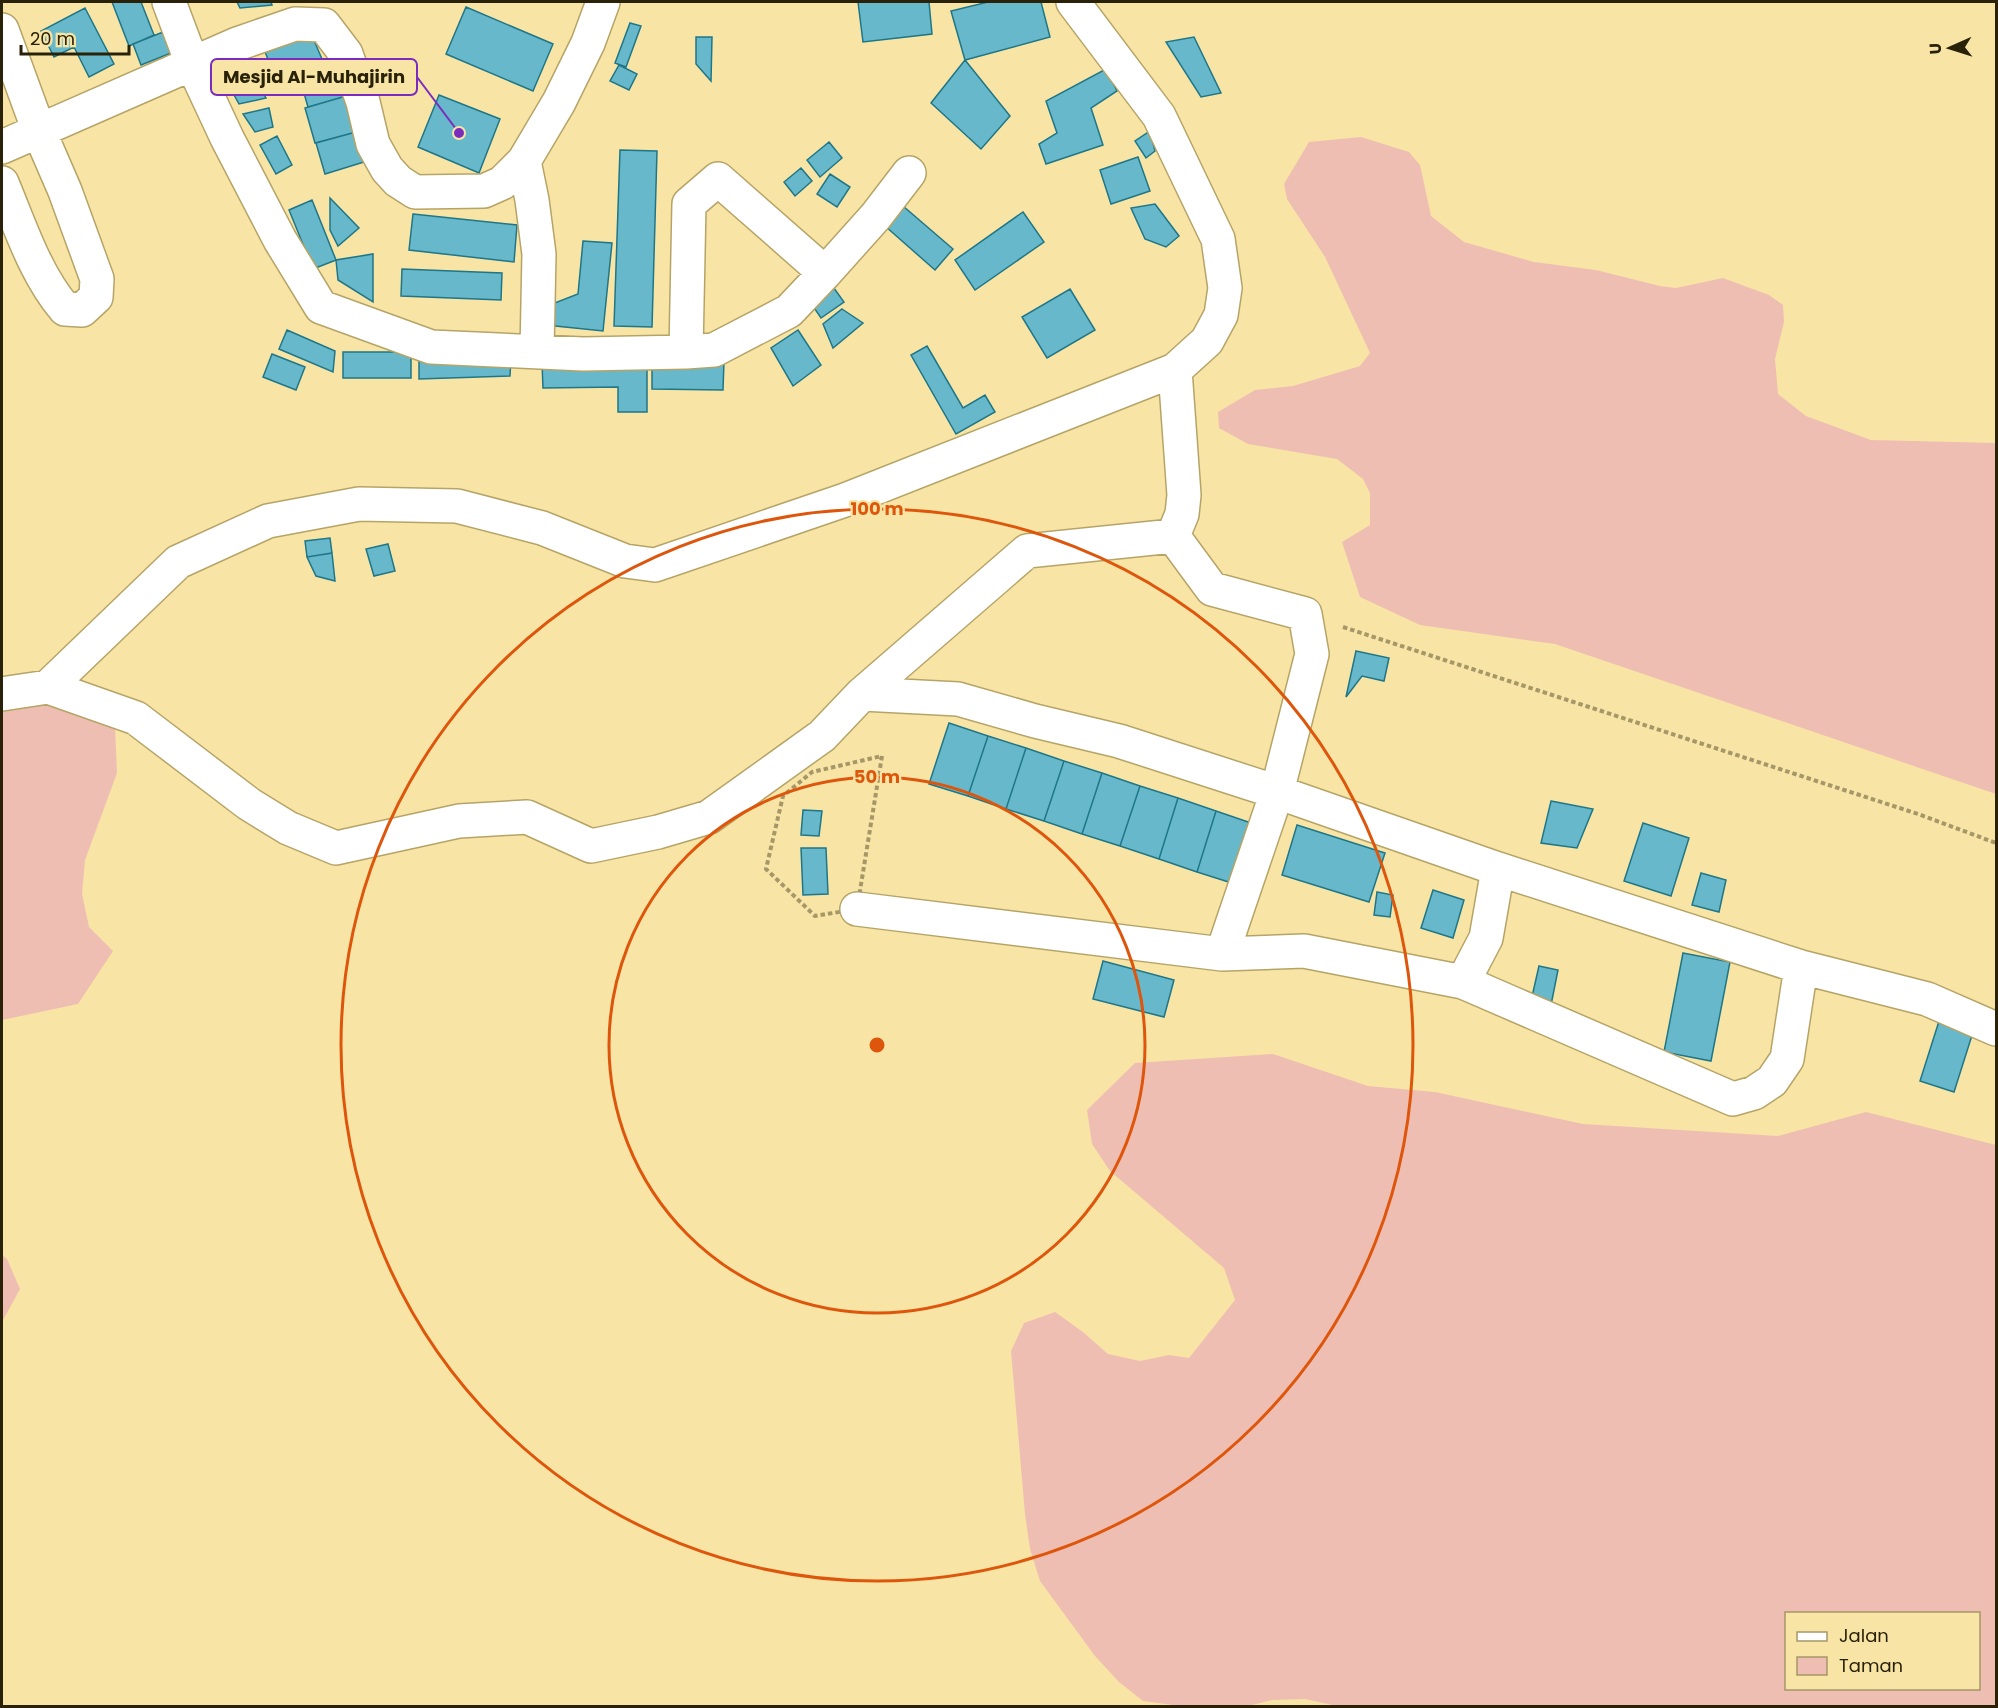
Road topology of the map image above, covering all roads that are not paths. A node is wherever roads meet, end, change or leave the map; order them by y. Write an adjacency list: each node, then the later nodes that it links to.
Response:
1 (169, 2): 5 (street)
2 (603, 2): 8 (street)
3 (1073, 2): 14 (street)
4 (2, 30): 6 (street)
5 (192, 63): 6 (street); 8 (street); 12 (street)
6 (39, 131): 7 (street); 10 (street)
7 (2, 147)
8 (524, 161): 12 (street)
9 (909, 173): 11 (street)
10 (2, 183)
11 (825, 273): 13 (street); 13 (street)
12 (537, 351): 13 (street)
13 (686, 352)
14 (1174, 370): 15 (street); 16 (street)
15 (1173, 536): 18 (street); 19 (street)
16 (48, 687): 17 (street); 18 (street)
17 (2, 694)
18 (862, 694): 19 (street)
19 (1277, 792): 20 (street); 22 (street)
20 (1498, 869): 23 (street); 24 (street)
21 (857, 909): 22 (street)
22 (1222, 954): 24 (street)
23 (1801, 967): 24 (street); 25 (street)
24 (1463, 982)
25 (1996, 1029)

